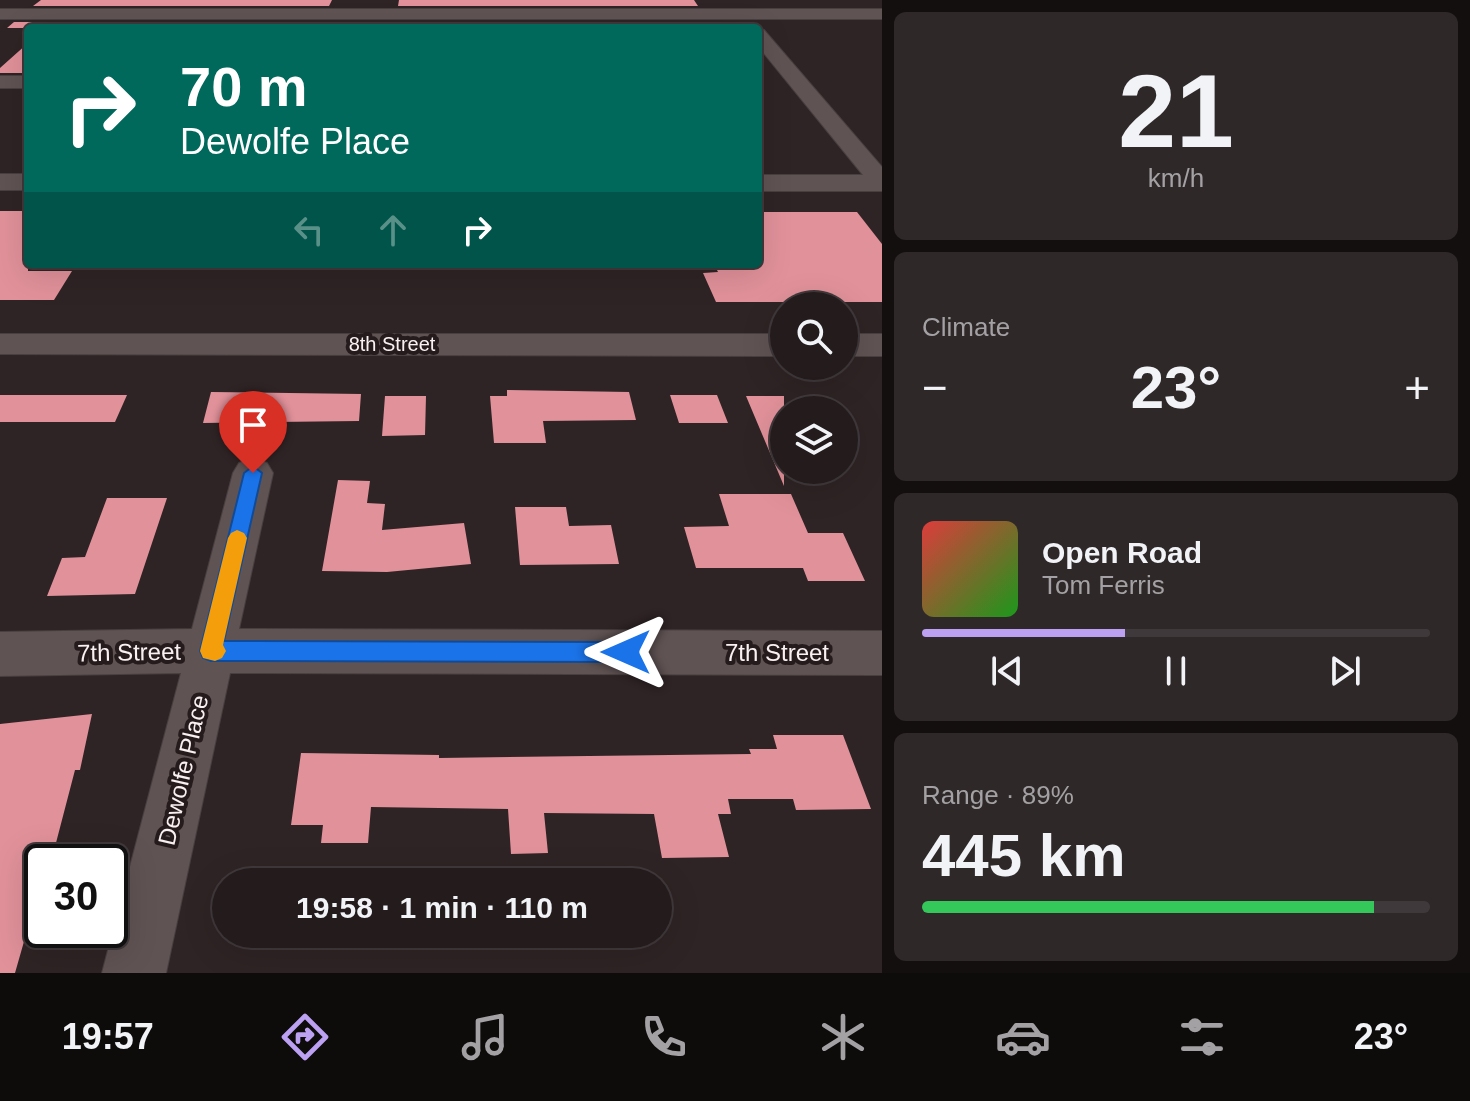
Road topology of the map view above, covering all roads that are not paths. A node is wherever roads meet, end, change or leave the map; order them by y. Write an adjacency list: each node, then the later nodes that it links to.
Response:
1 (730, 0): 5 (street)
2 (0, 14): 3 (street)
3 (361, 14): 5 (street)
4 (882, 14): 5 (street)
5 (748, 21)
6 (762, 39): 10 (street)
7 (0, 82): 8 (street)
8 (24, 82)
9 (771, 83): 10 (street)
10 (797, 83): 11 (street)
11 (870, 154): 15 (street)
12 (0, 182): 13 (street)
13 (24, 182)
14 (762, 183): 15 (street)
15 (882, 183)
16 (0, 344): 17 (street, 8th Street)
17 (770, 345)
18 (858, 345): 19 (street)
19 (882, 345)
20 (253, 473): 21 (street, Dewolfe Place)
21 (211, 651): 22 (street, 7th Street); 23 (street, 7th Street); 24 (street, Dewolfe Place)
22 (882, 653)
23 (0, 654)
24 (134, 973)

